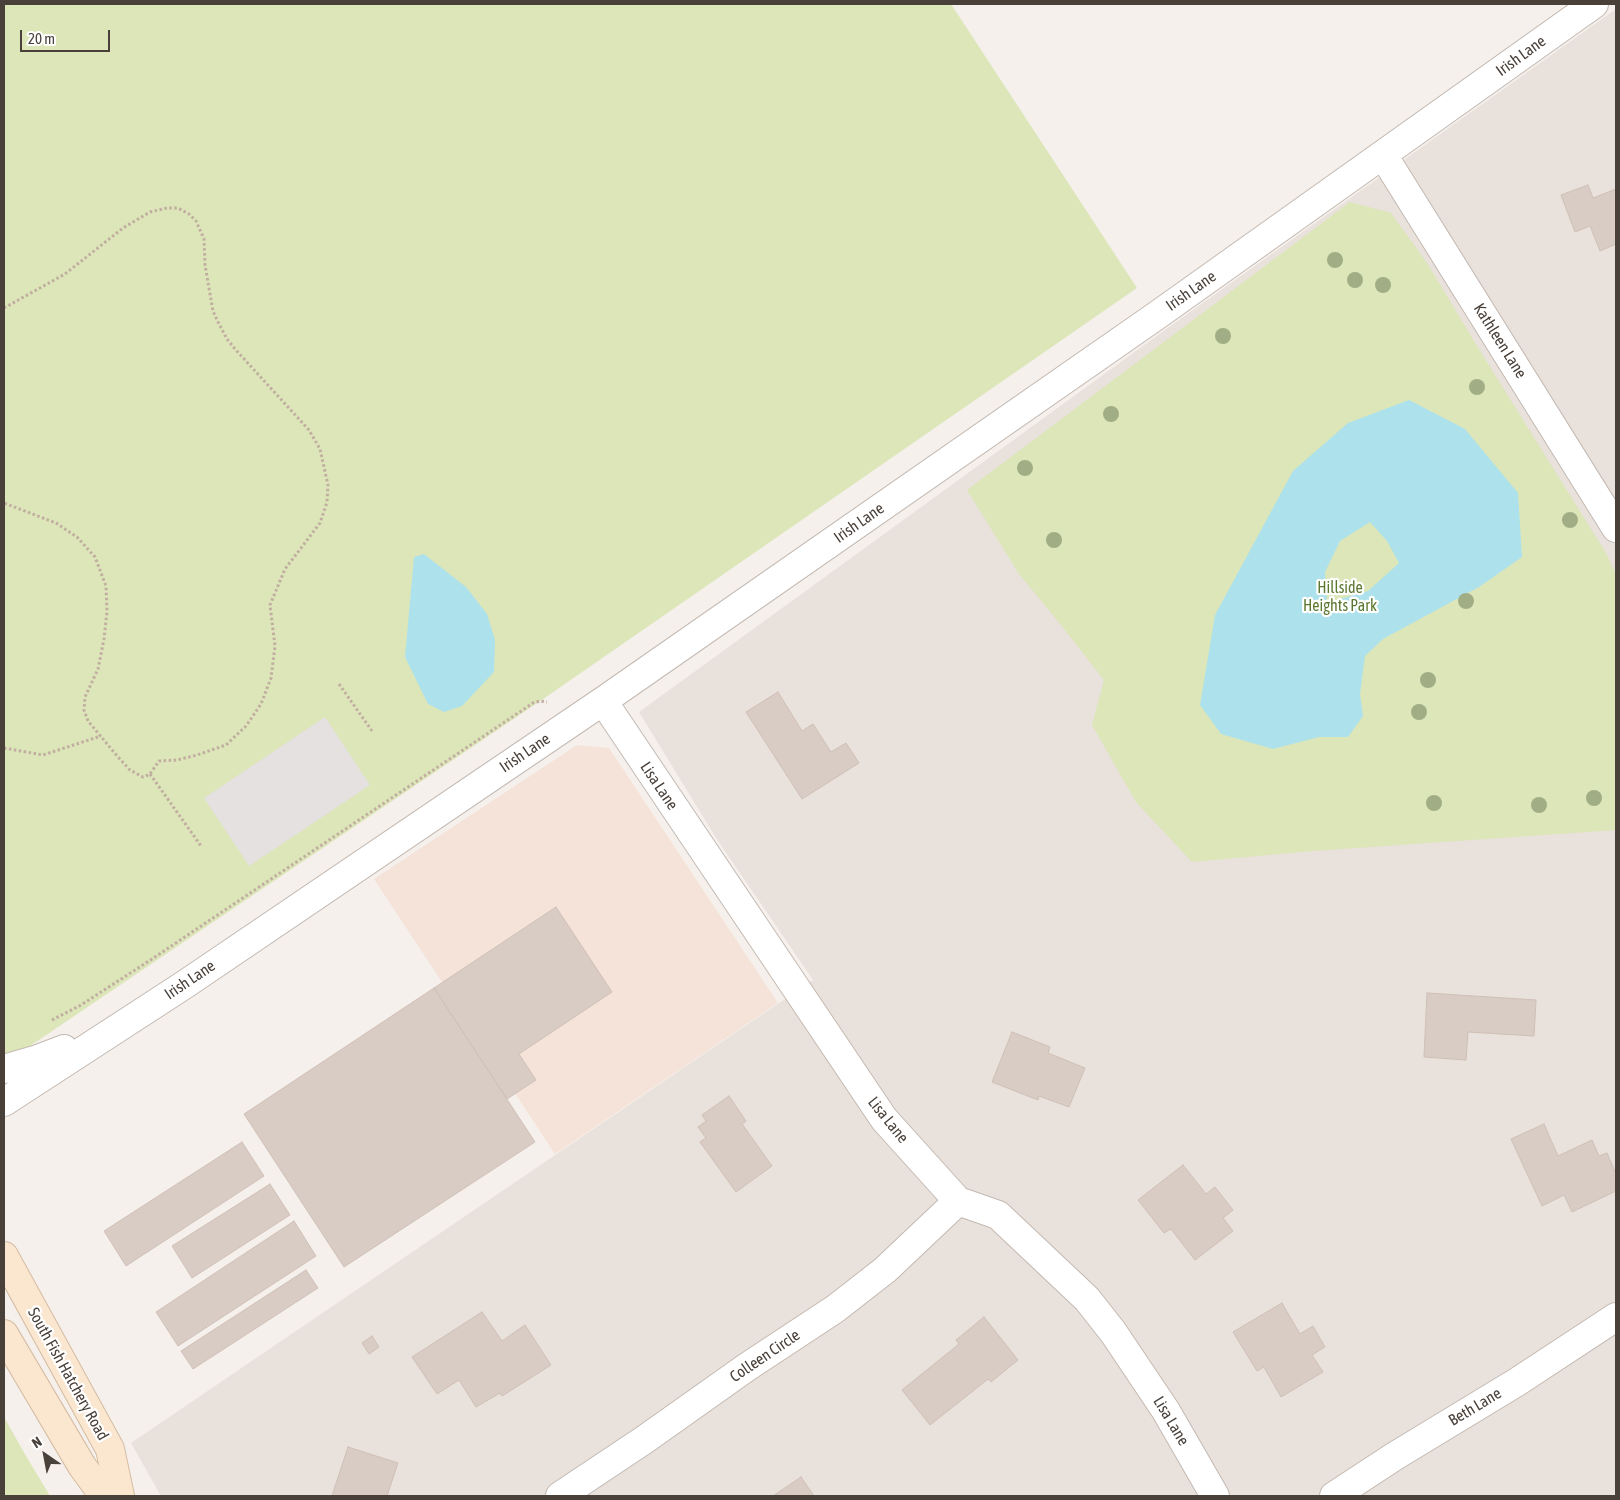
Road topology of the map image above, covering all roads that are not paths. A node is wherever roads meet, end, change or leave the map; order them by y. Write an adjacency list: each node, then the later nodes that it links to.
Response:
1 (1594, 4): 2 (street, Irish Lane)
2 (1383, 155): 3 (street, Kathleen Lane); 4 (street, Irish Lane)
3 (1616, 528)
4 (603, 701): 5 (street, Irish Lane); 8 (street, Lisa Lane)
5 (114, 1030): 6 (street, Irish Lane); 7 (street, Irish Lane)
6 (4, 1069)
7 (4, 1102)
8 (958, 1200): 14 (street, Colleen Circle); 15 (street, Lisa Lane)
9 (4, 1256): 13 (main road, South Fish Hatchery Road)
10 (1616, 1317): 16 (street, Beth Lane)
11 (4, 1334): 12 (main road, South Fish Hatchery Road)
12 (104, 1496)
13 (120, 1496)
14 (560, 1496)
15 (1215, 1496)
16 (1334, 1496)

